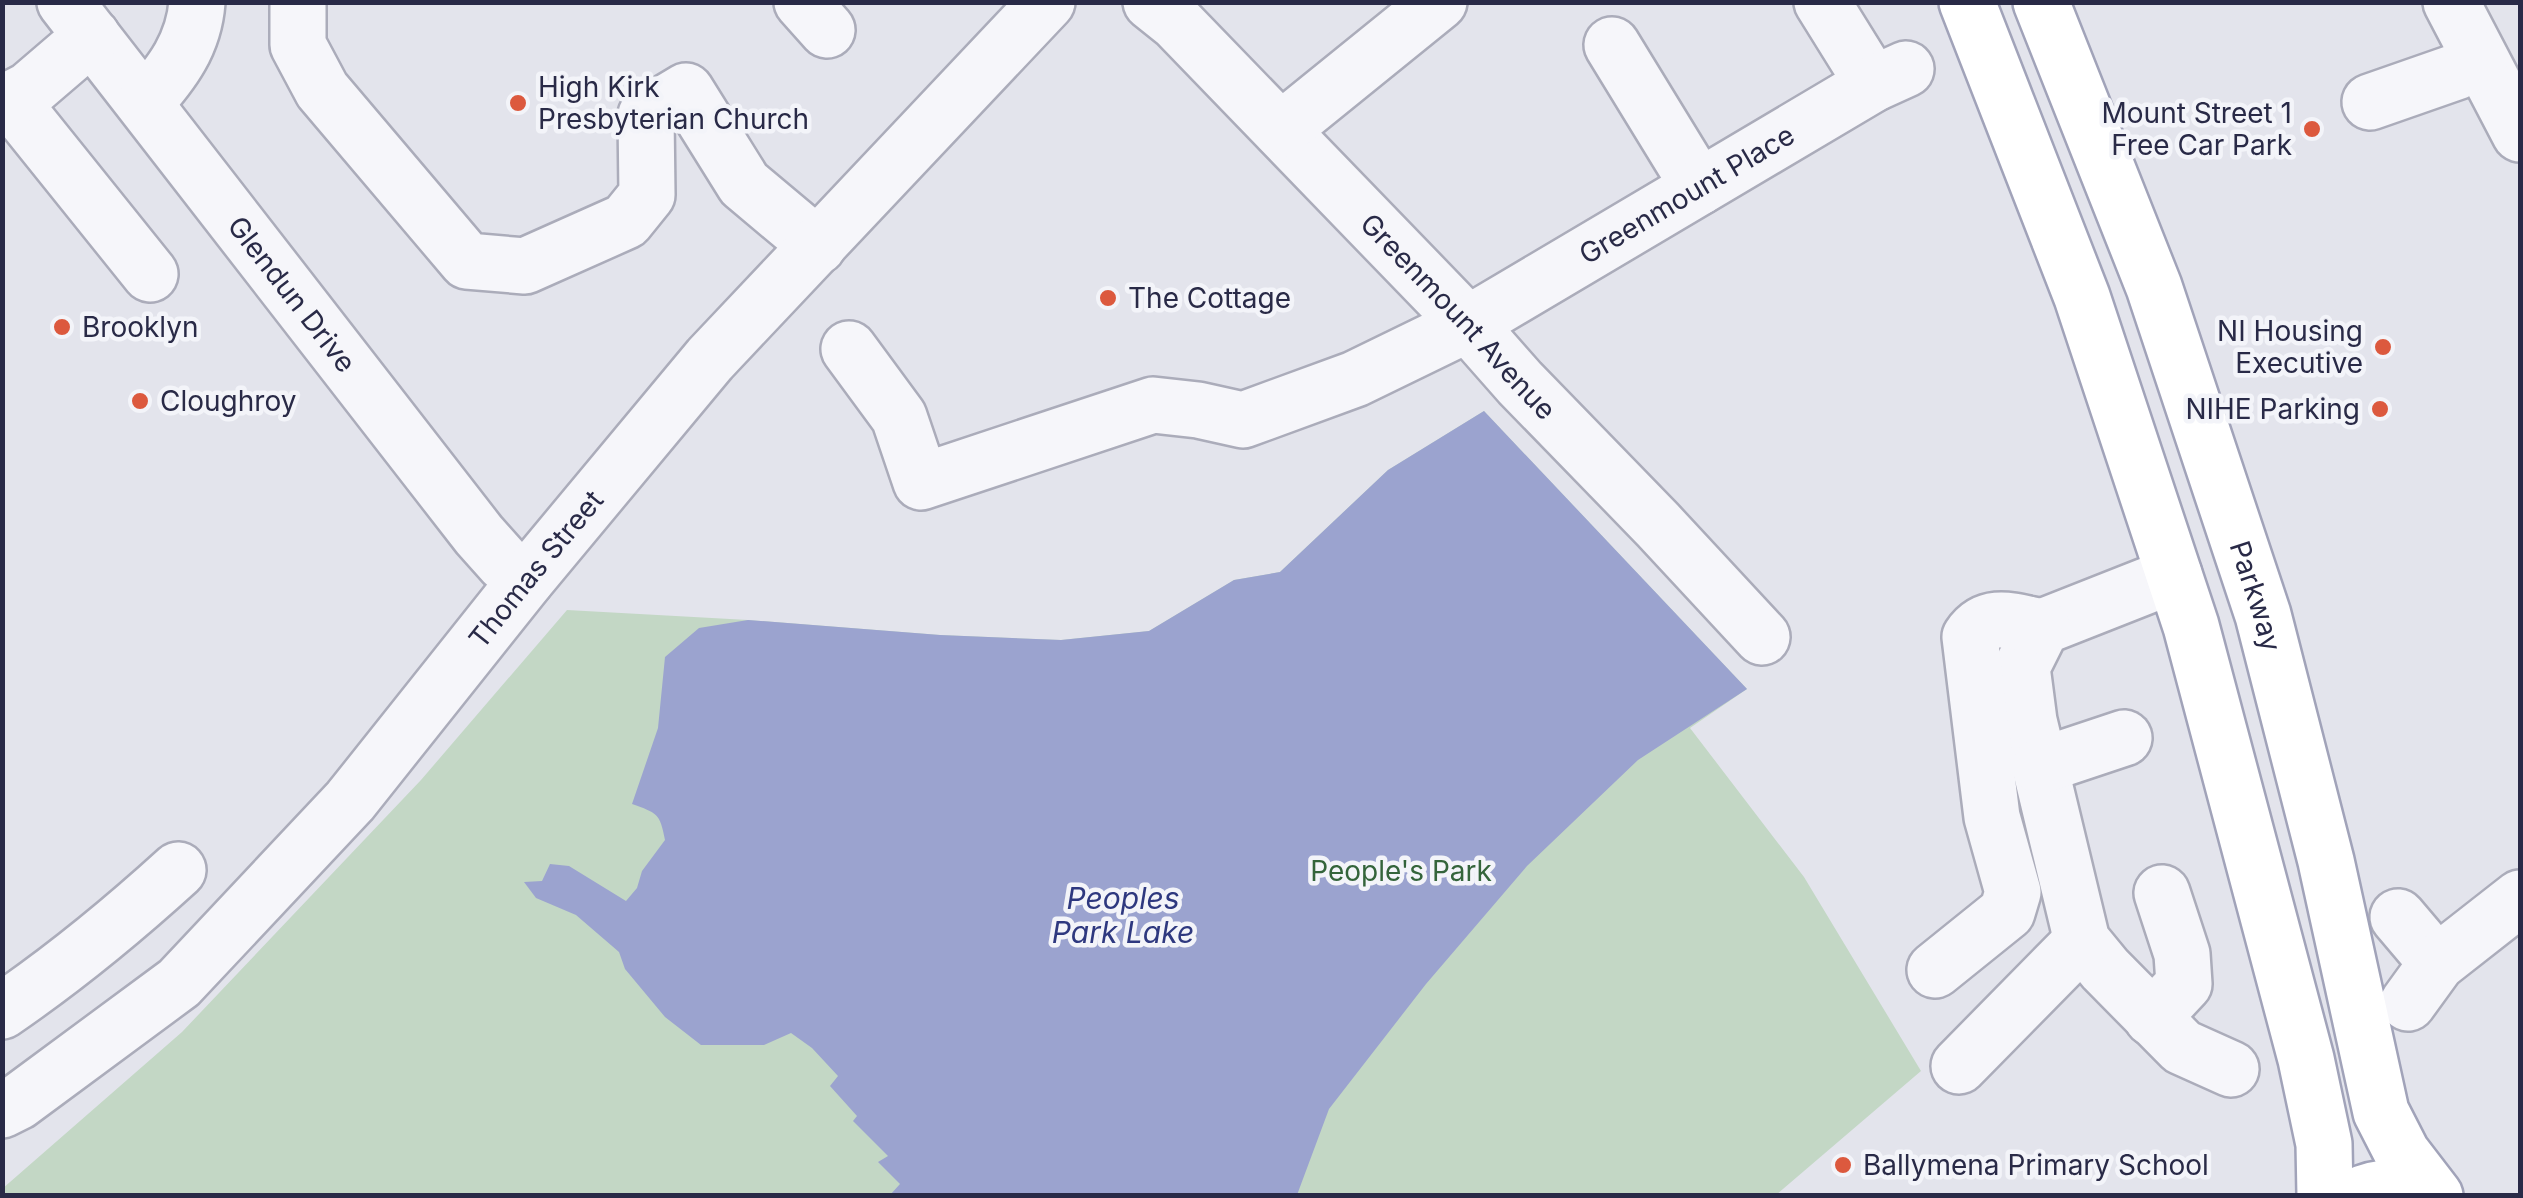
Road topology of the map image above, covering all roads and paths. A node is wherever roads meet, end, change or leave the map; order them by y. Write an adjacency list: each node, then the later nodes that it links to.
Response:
1 (198, 2): 15 (street)
2 (298, 2): 19 (street)
3 (1047, 2): 19 (street, Thomas Street)
4 (1151, 2): 16 (street, Greenmount Avenue)
5 (1439, 2): 16 (street)
6 (1822, 2): 18 (street, Greenmount Place)
7 (1968, 2): 23 (main road)
8 (2041, 2): 42 (main road, Parkway)
9 (2452, 2): 12 (street)
10 (79, 20): 13 (street); 15 (street, Glendun Drive)
11 (1612, 45): 18 (street)
12 (2480, 59): 14 (street); 17 (street)
13 (7, 102): 20 (street)
14 (2370, 102)
15 (145, 103): 24 (street, Glendun Drive)
16 (1281, 130): 21 (street, Greenmount Avenue)
17 (2520, 134)
18 (1699, 187): 21 (street, Greenmount Place)
19 (818, 246): 24 (street, Thomas Street)
20 (150, 274)
21 (1468, 324): 22 (street, Greenmount Place); 26 (street, Greenmount Avenue)
22 (849, 350)
23 (2174, 574): 25 (street); 40 (main road)
24 (526, 580): 39 (street, Thomas Street)
25 (2042, 627): 28 (street); 34 (street)
26 (1762, 637)
27 (2124, 738): 28 (street)
28 (2040, 766): 33 (street)
29 (178, 870): 35 (street)
30 (2162, 893): 36 (street)
31 (2520, 898): 32 (street)
32 (2398, 918)
33 (2082, 941): 36 (street); 37 (street)
34 (1935, 970)
35 (2, 1011)
36 (2152, 1018): 38 (street)
37 (1959, 1066)
38 (2231, 1069)
39 (2, 1110)
40 (2325, 1196)
41 (2358, 1196): 42 (main road)
42 (2432, 1196)

